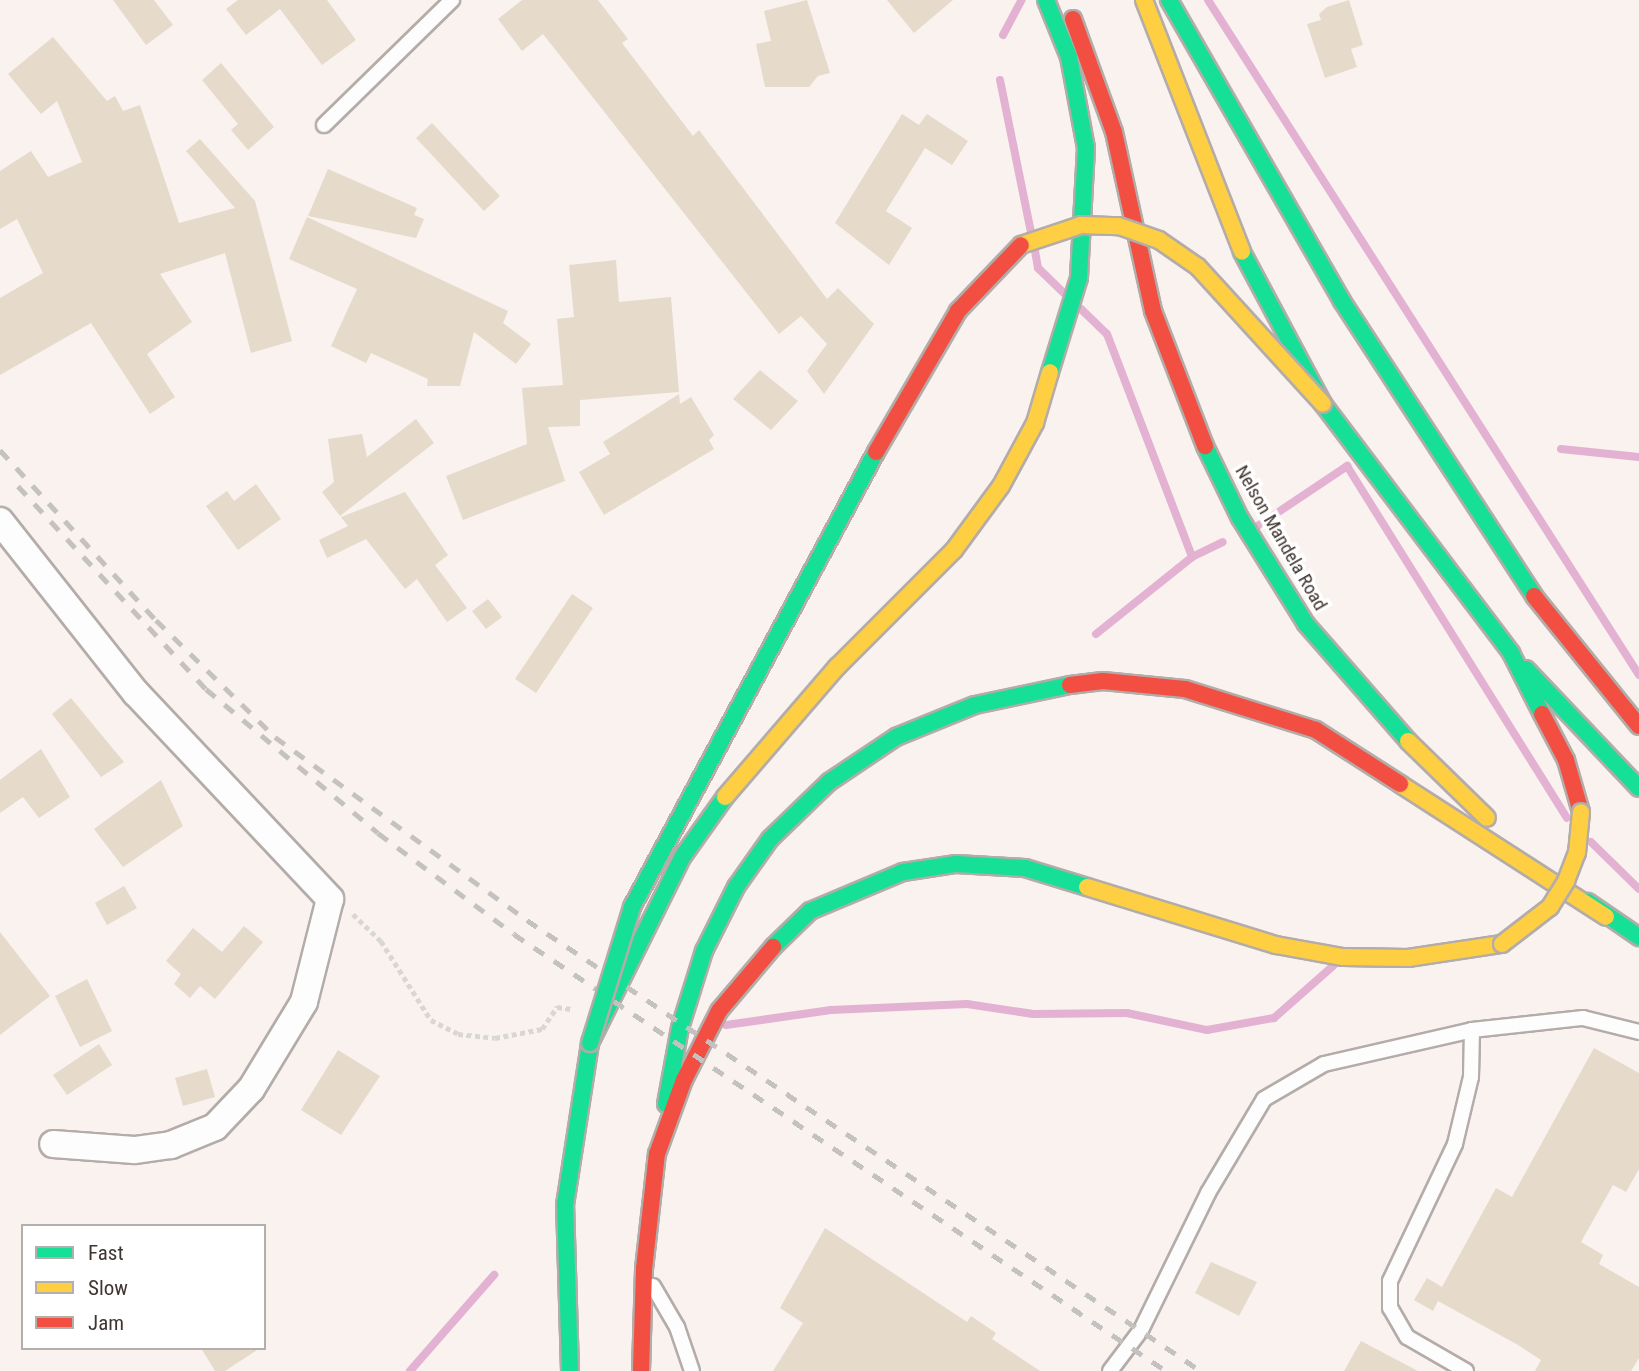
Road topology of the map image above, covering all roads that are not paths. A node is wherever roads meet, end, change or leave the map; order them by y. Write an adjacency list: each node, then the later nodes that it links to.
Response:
1 (452, 0): 6 (lane)
2 (1046, 0): 16 (main road)
3 (1063, 0): 12 (main road, Nelson Mandela Road)
4 (1144, 0): 7 (main road)
5 (1169, 0): 10 (main road)
6 (324, 125)
7 (1323, 404): 9 (main road); 16 (main road, bridge)
8 (0, 521): 17 (street)
9 (1511, 653): 11 (main road); 18 (main road, bridge)
10 (1639, 726)
11 (1639, 788)
12 (1606, 917): 13 (main road, Nelson Mandela Road); 18 (main road)
13 (1639, 937)
14 (1472, 1030): 15 (lane); 23 (lane); 24 (lane)
15 (1639, 1032)
16 (590, 1043): 20 (main road)
17 (53, 1144)
18 (657, 1154): 19 (main road)
19 (644, 1269): 21 (main road); 22 (lane)
20 (570, 1371)
21 (641, 1371)
22 (692, 1371)
23 (1110, 1371)
24 (1466, 1371)

